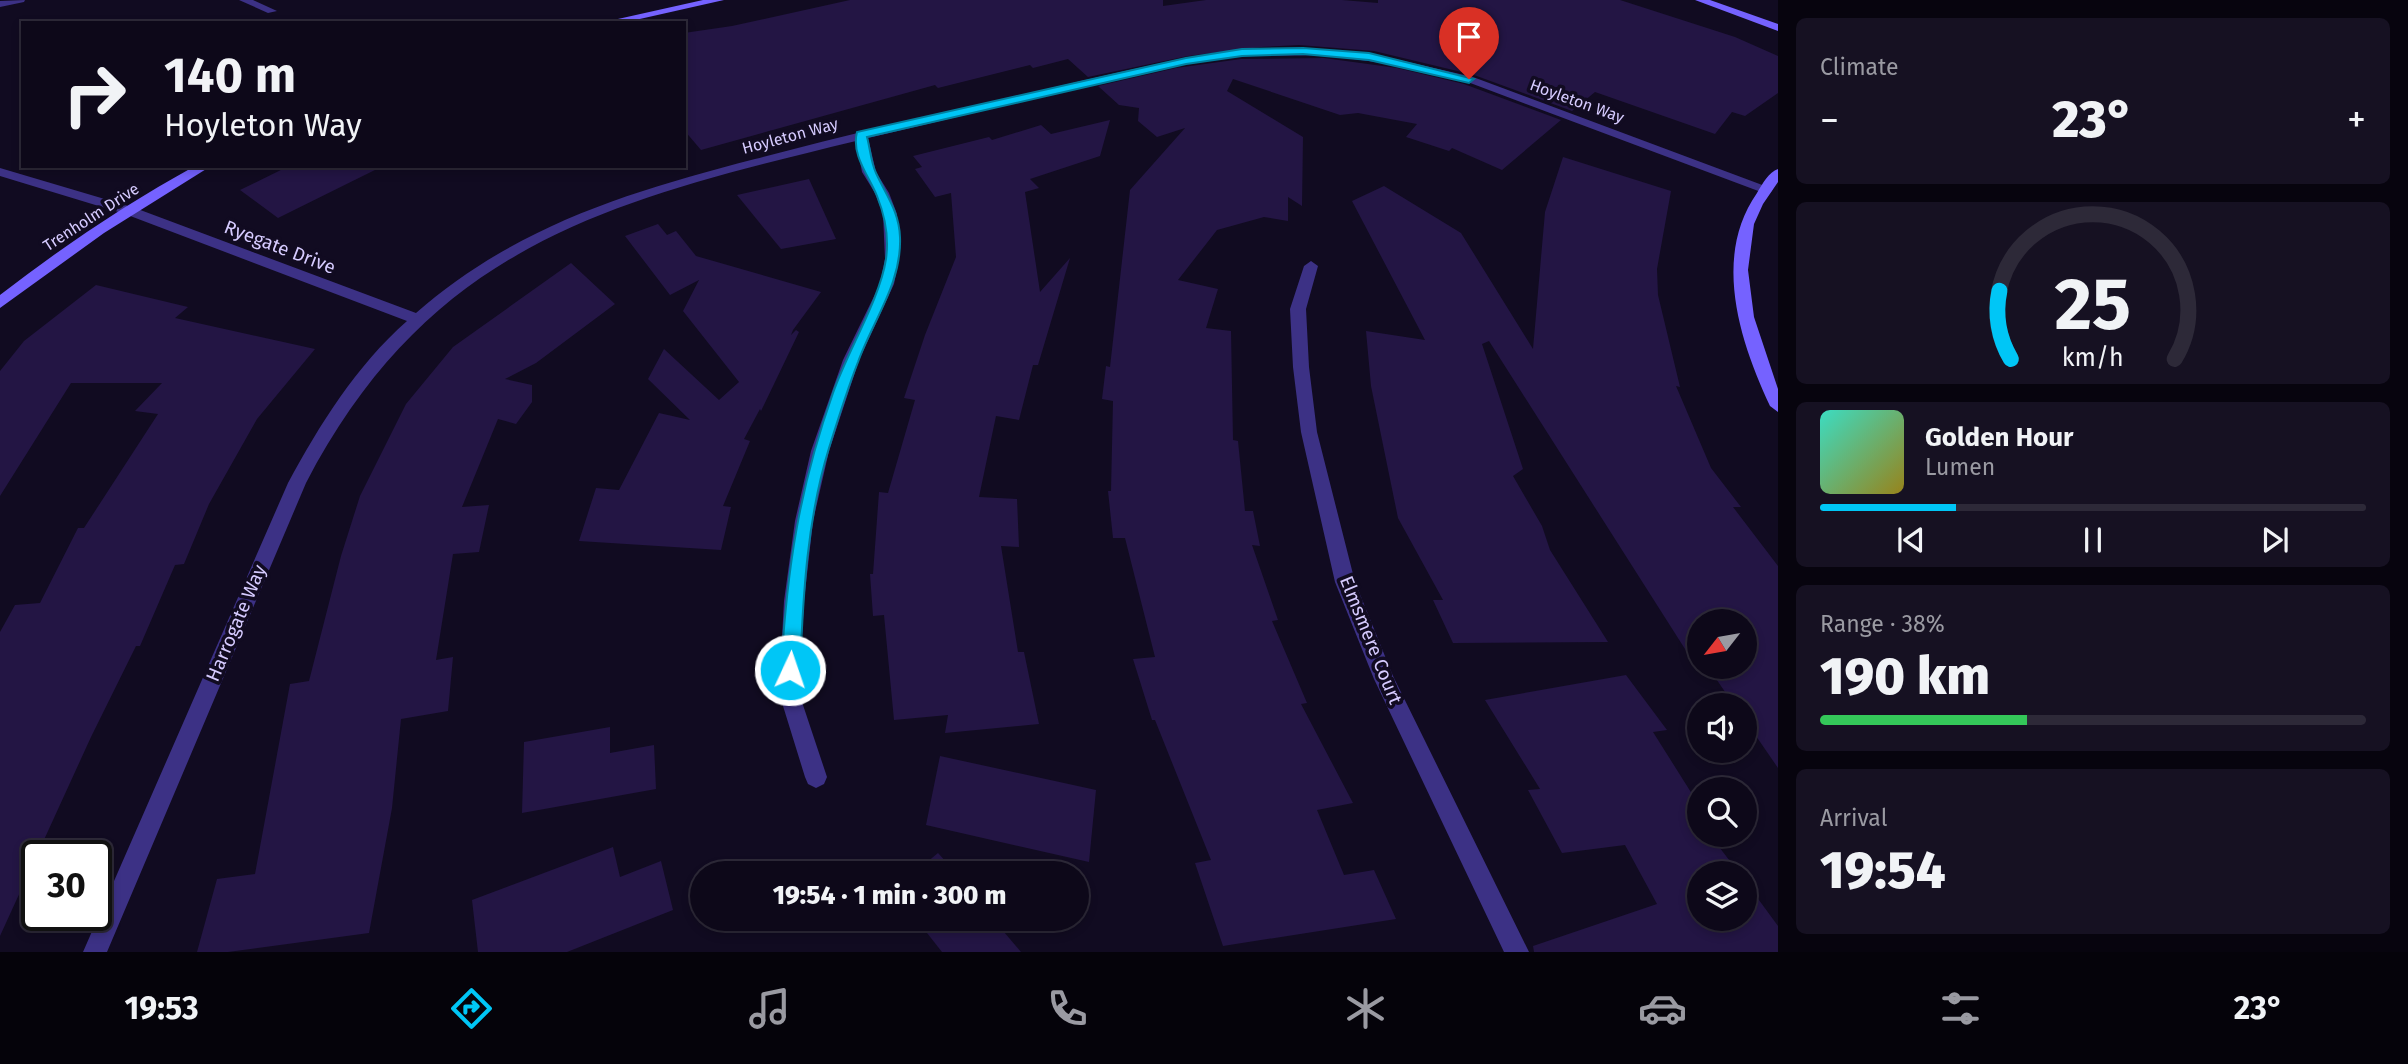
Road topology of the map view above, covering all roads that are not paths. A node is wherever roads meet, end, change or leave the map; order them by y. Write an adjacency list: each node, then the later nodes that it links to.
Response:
1 (20, 0): 5 (street)
2 (244, 0): 6 (street)
3 (719, 0): 7 (street)
4 (1700, 0): 8 (street)
5 (0, 4)
6 (272, 11)
7 (615, 21)
8 (1778, 28)
9 (861, 135): 13 (street, Hoyleton Way); 17 (street, Hoyleton Way); 19 (street)
10 (202, 168): 14 (street, Trenholm Drive)
11 (0, 172): 14 (street, Ryegate Drive)
12 (1778, 173): 13 (street)
13 (1766, 189): 18 (street)
14 (130, 211): 16 (street, Trenholm Drive); 17 (street, Ryegate Drive)
15 (1311, 266): 21 (street, Elmsmere Court)
16 (0, 303)
17 (417, 319): 20 (street, Harrogate Way)
18 (1778, 406)
19 (816, 777)
20 (95, 952)
21 (1517, 952)

